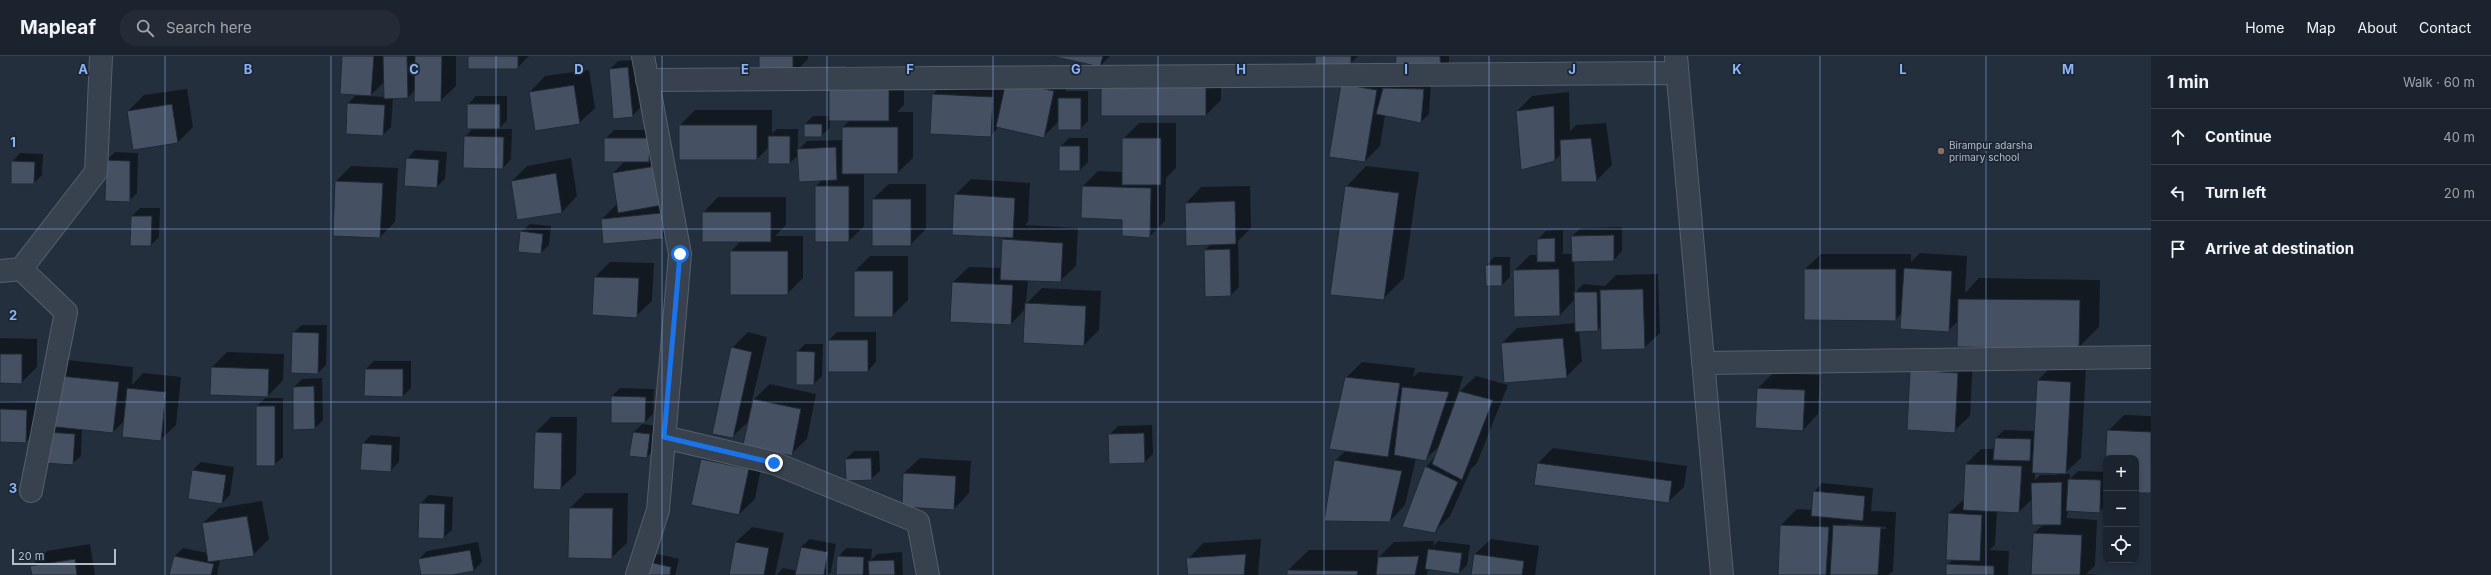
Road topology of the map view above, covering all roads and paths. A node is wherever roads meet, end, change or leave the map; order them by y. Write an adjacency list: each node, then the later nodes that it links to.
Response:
1 (101, 56): 5 (street)
2 (643, 56): 4 (street)
3 (1676, 64): 4 (street); 8 (street)
4 (648, 80): 9 (street)
5 (21, 269): 6 (street); 10 (street)
6 (0, 271)
7 (2151, 356): 8 (street)
8 (1703, 363): 13 (street)
9 (664, 437): 11 (street); 12 (street)
10 (31, 491)
11 (637, 575)
12 (928, 575)
13 (1722, 575)

